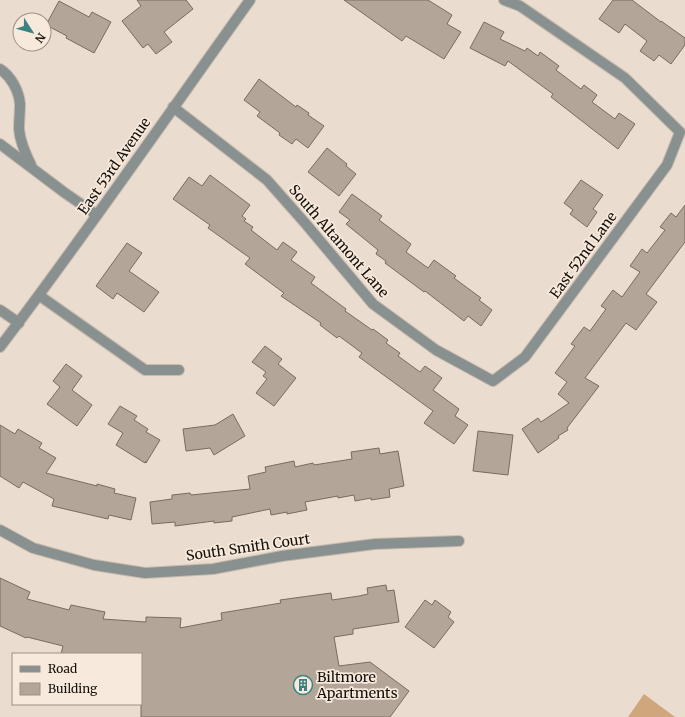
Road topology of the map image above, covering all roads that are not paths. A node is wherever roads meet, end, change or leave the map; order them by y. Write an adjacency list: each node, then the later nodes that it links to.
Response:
1 (250, 0): 4 (street, East 53rd Avenue)
2 (504, 0): 13 (street, East 52nd Lane)
3 (0, 69): 6 (street)
4 (173, 107): 7 (street, East 53rd Avenue); 13 (street, South Altamont Lane)
5 (0, 144): 6 (street)
6 (32, 168): 7 (street)
7 (96, 215): 8 (street, East 53rd Avenue)
8 (40, 296): 10 (street, East 53rd Avenue); 12 (street)
9 (0, 310): 10 (street)
10 (19, 323): 11 (street, East 53rd Avenue)
11 (0, 347)
12 (179, 370)
13 (493, 381)
14 (0, 530): 15 (street, South Smith Court)
15 (459, 541)

